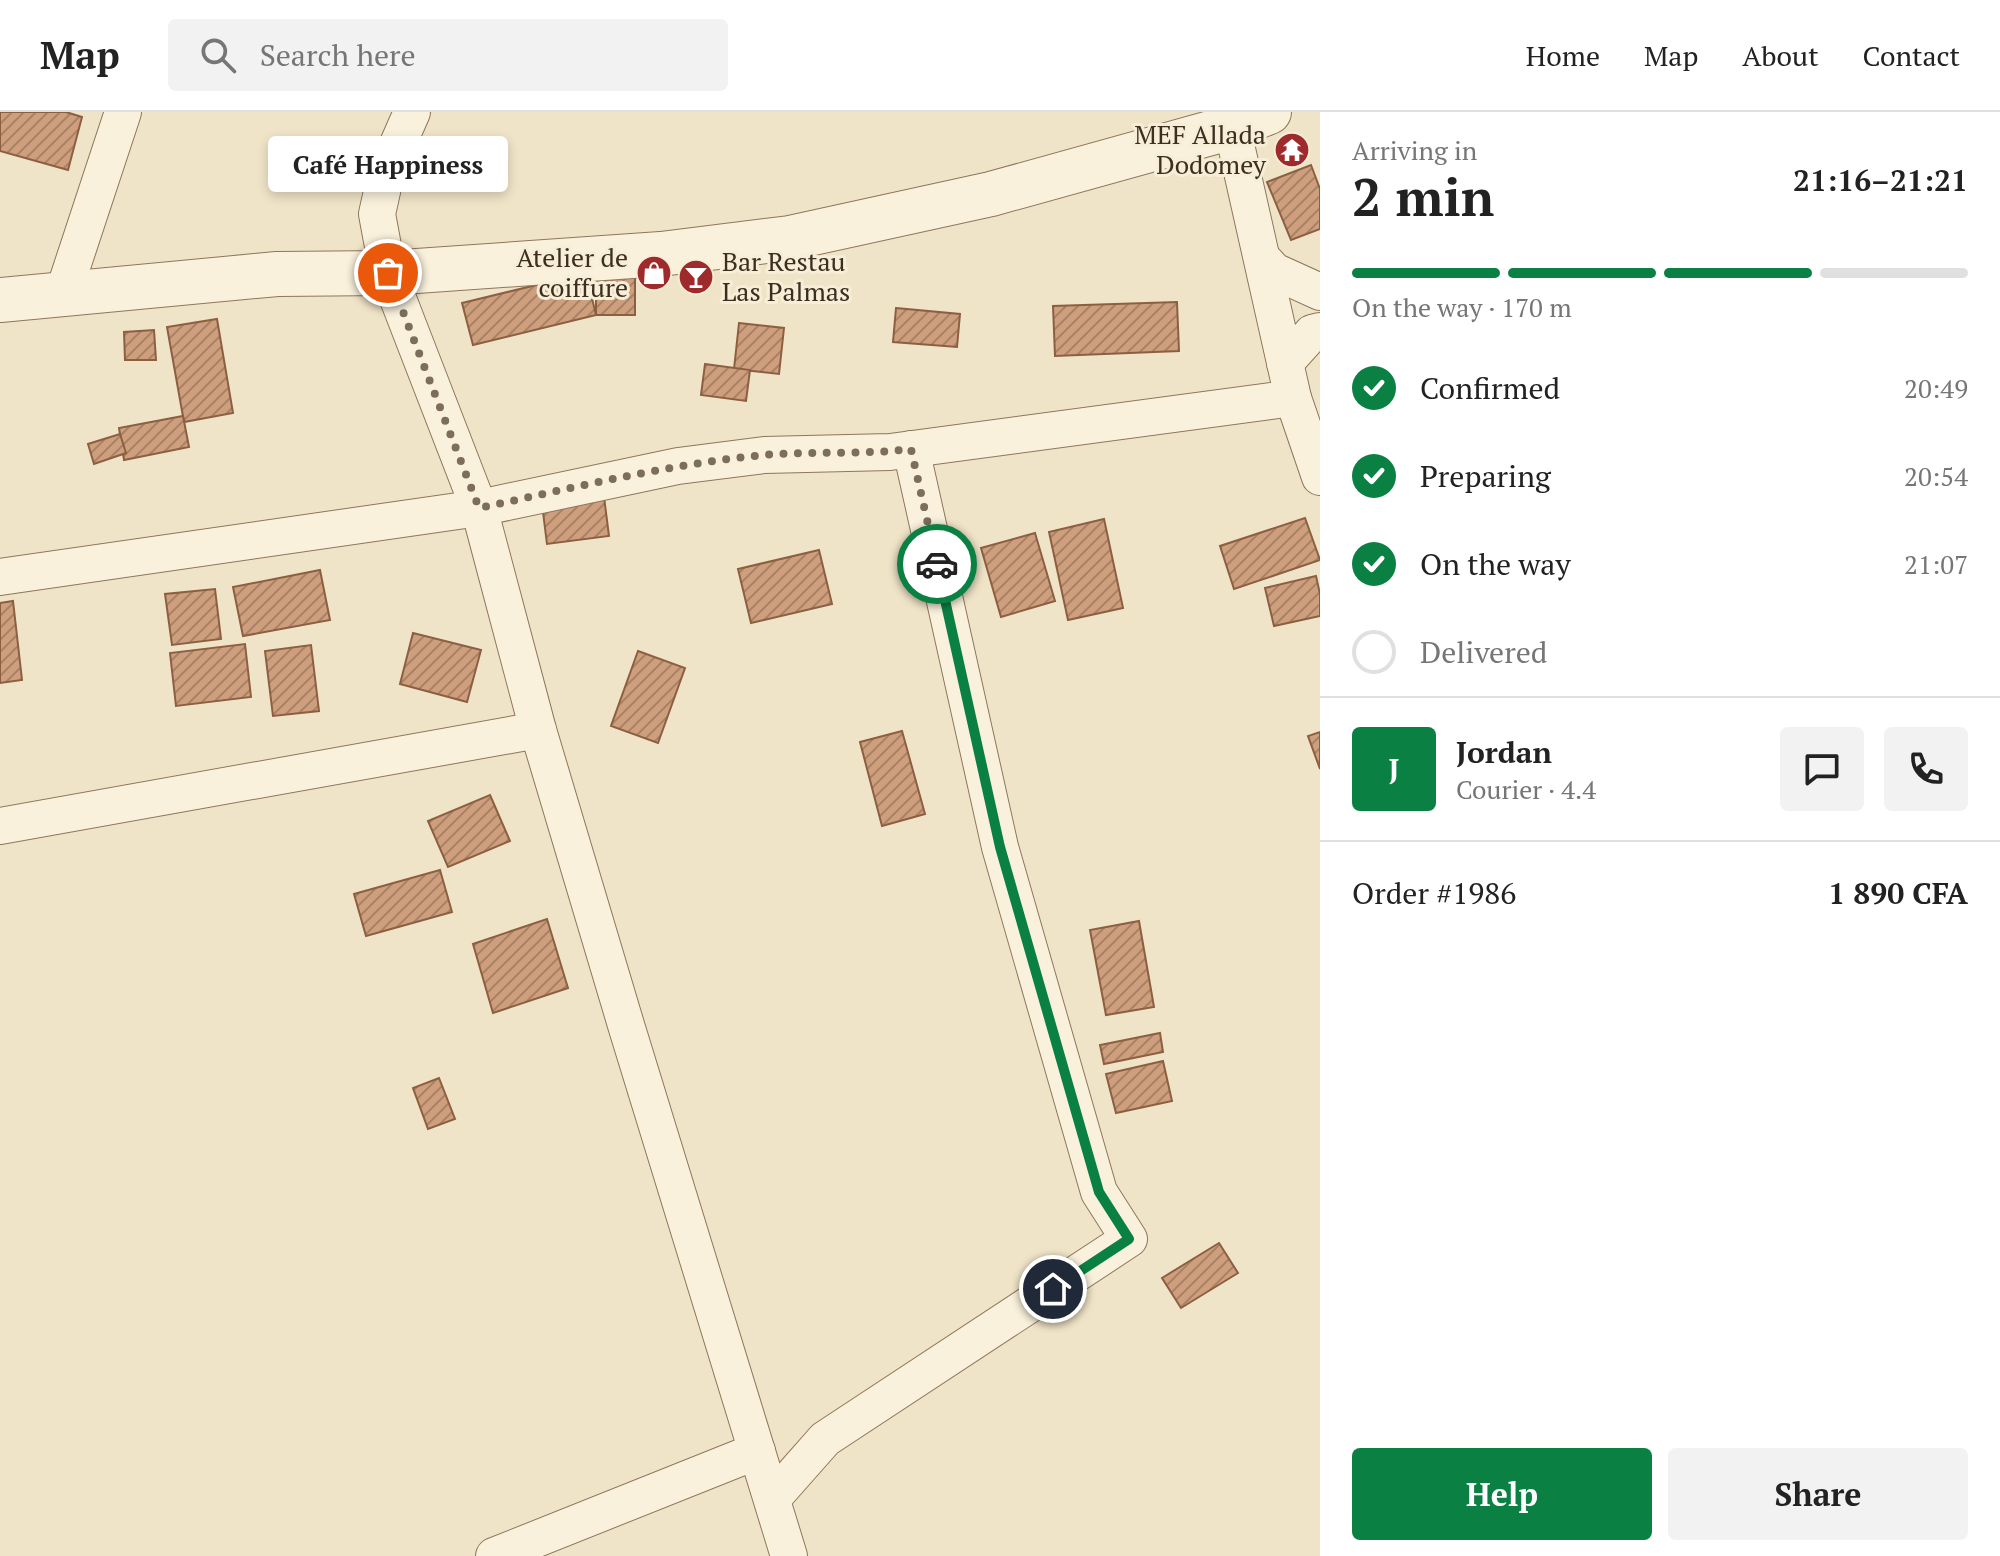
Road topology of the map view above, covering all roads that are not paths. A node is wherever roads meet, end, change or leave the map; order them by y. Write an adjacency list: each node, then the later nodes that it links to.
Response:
1 (123, 112): 7 (street)
2 (412, 112): 5 (street)
3 (1250, 119): 4 (street); 5 (street)
4 (1262, 258): 6 (street); 10 (street)
5 (388, 273): 7 (street); 14 (street)
6 (1320, 292)
7 (63, 294): 8 (street)
8 (0, 300)
9 (1320, 331): 10 (street)
10 (1285, 363): 11 (street)
11 (1293, 398): 12 (street); 13 (street)
12 (911, 449): 14 (street); 19 (street)
13 (1320, 477)
14 (479, 508): 15 (street); 16 (street)
15 (0, 577)
16 (538, 730): 17 (street); 18 (street)
17 (0, 826)
18 (757, 1451): 19 (street); 20 (street)
19 (772, 1499): 21 (street)
20 (494, 1556)
21 (789, 1556)

